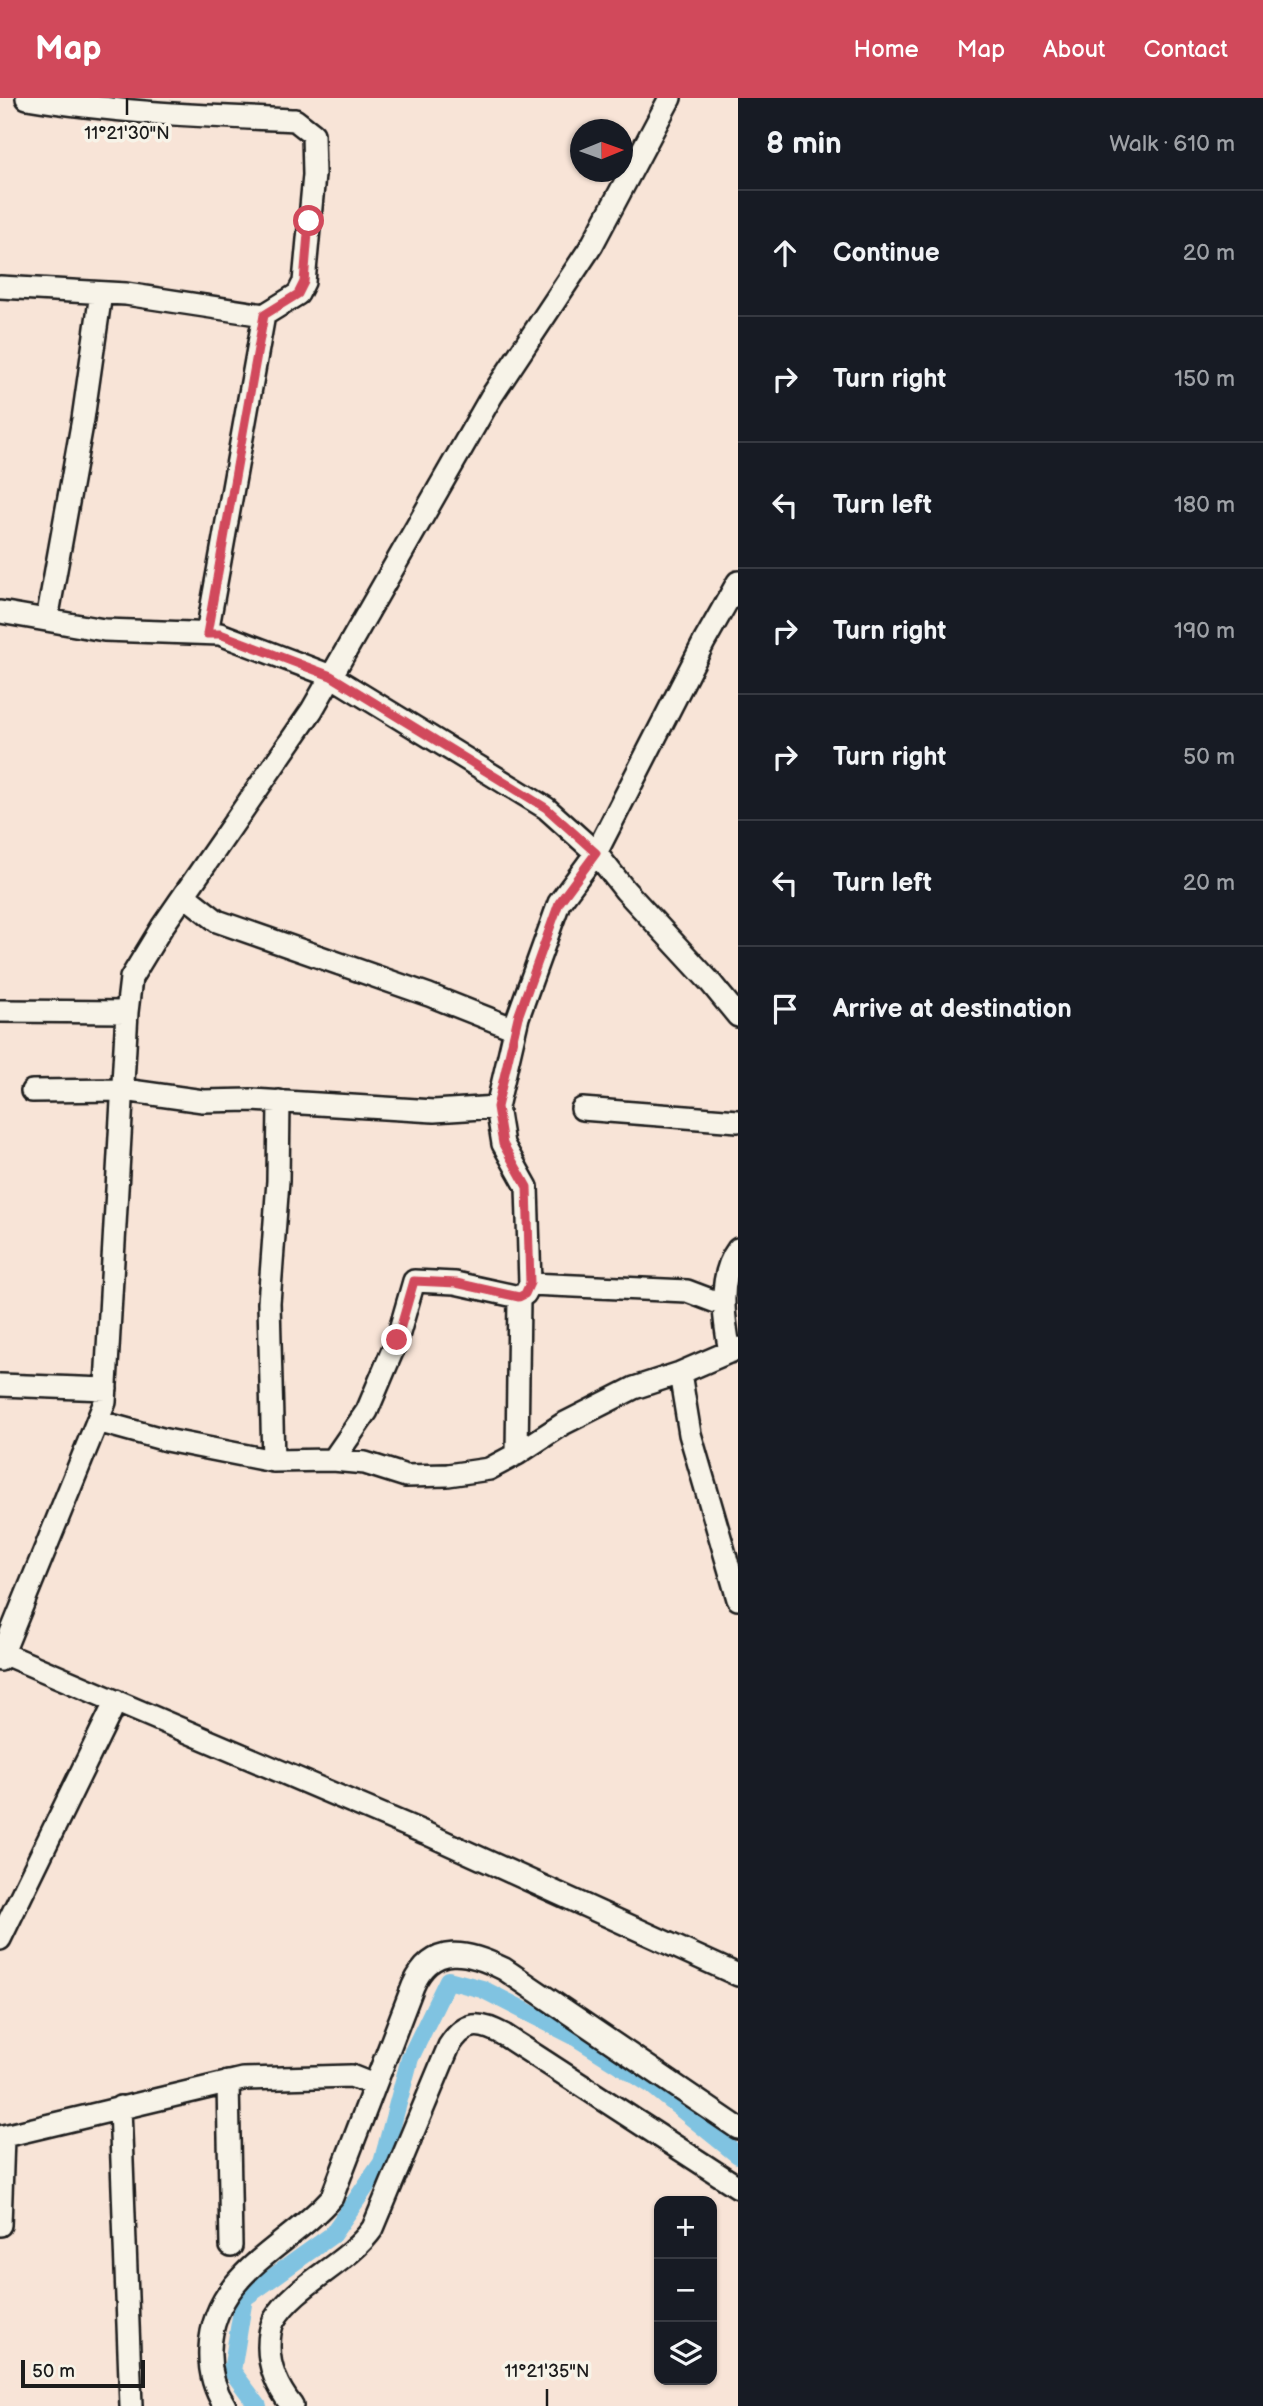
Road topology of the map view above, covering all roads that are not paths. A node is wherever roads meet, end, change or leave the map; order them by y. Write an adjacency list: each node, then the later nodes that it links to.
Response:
1 (27, 98): 5 (street)
2 (670, 98): 10 (street)
3 (0, 287): 4 (street)
4 (102, 292): 5 (street); 8 (street)
5 (264, 315): 9 (street)
6 (738, 582): 11 (street)
7 (0, 612): 8 (street)
8 (47, 620): 9 (street)
9 (207, 634): 10 (street)
10 (331, 676): 11 (street); 12 (street)
11 (596, 853): 15 (street); 16 (street)
12 (184, 895): 14 (street); 16 (street)
13 (0, 1011): 14 (street)
14 (127, 1012): 17 (street)
15 (738, 1016)
16 (515, 1029): 20 (street)
17 (124, 1090): 18 (street); 19 (street); 29 (street)
18 (32, 1091)
19 (279, 1101): 20 (street); 33 (street)
20 (497, 1107): 24 (street)
21 (582, 1109): 22 (street)
22 (738, 1121)
23 (738, 1249): 25 (street)
24 (524, 1290): 25 (street); 31 (street); 32 (street)
25 (724, 1305): 26 (street)
26 (734, 1350): 27 (street)
27 (680, 1373): 31 (street); 34 (street)
28 (0, 1385): 29 (street)
29 (106, 1389): 30 (street)
30 (97, 1421): 33 (street); 35 (street)
31 (517, 1454): 32 (street)
32 (333, 1460): 33 (street)
33 (273, 1461)
34 (738, 1599)
35 (1, 1655): 36 (street)
36 (116, 1701): 37 (street); 38 (street)
37 (0, 1939)
38 (738, 1975)
39 (363, 2080): 40 (street); 42 (street); 48 (street)
40 (228, 2082): 41 (street); 46 (street)
41 (120, 2107): 43 (street); 47 (street)
42 (738, 2127)
43 (1, 2137): 45 (street)
44 (738, 2188): 49 (street)
45 (0, 2225)
46 (231, 2246)
47 (131, 2406)
48 (225, 2406)
49 (292, 2406)

